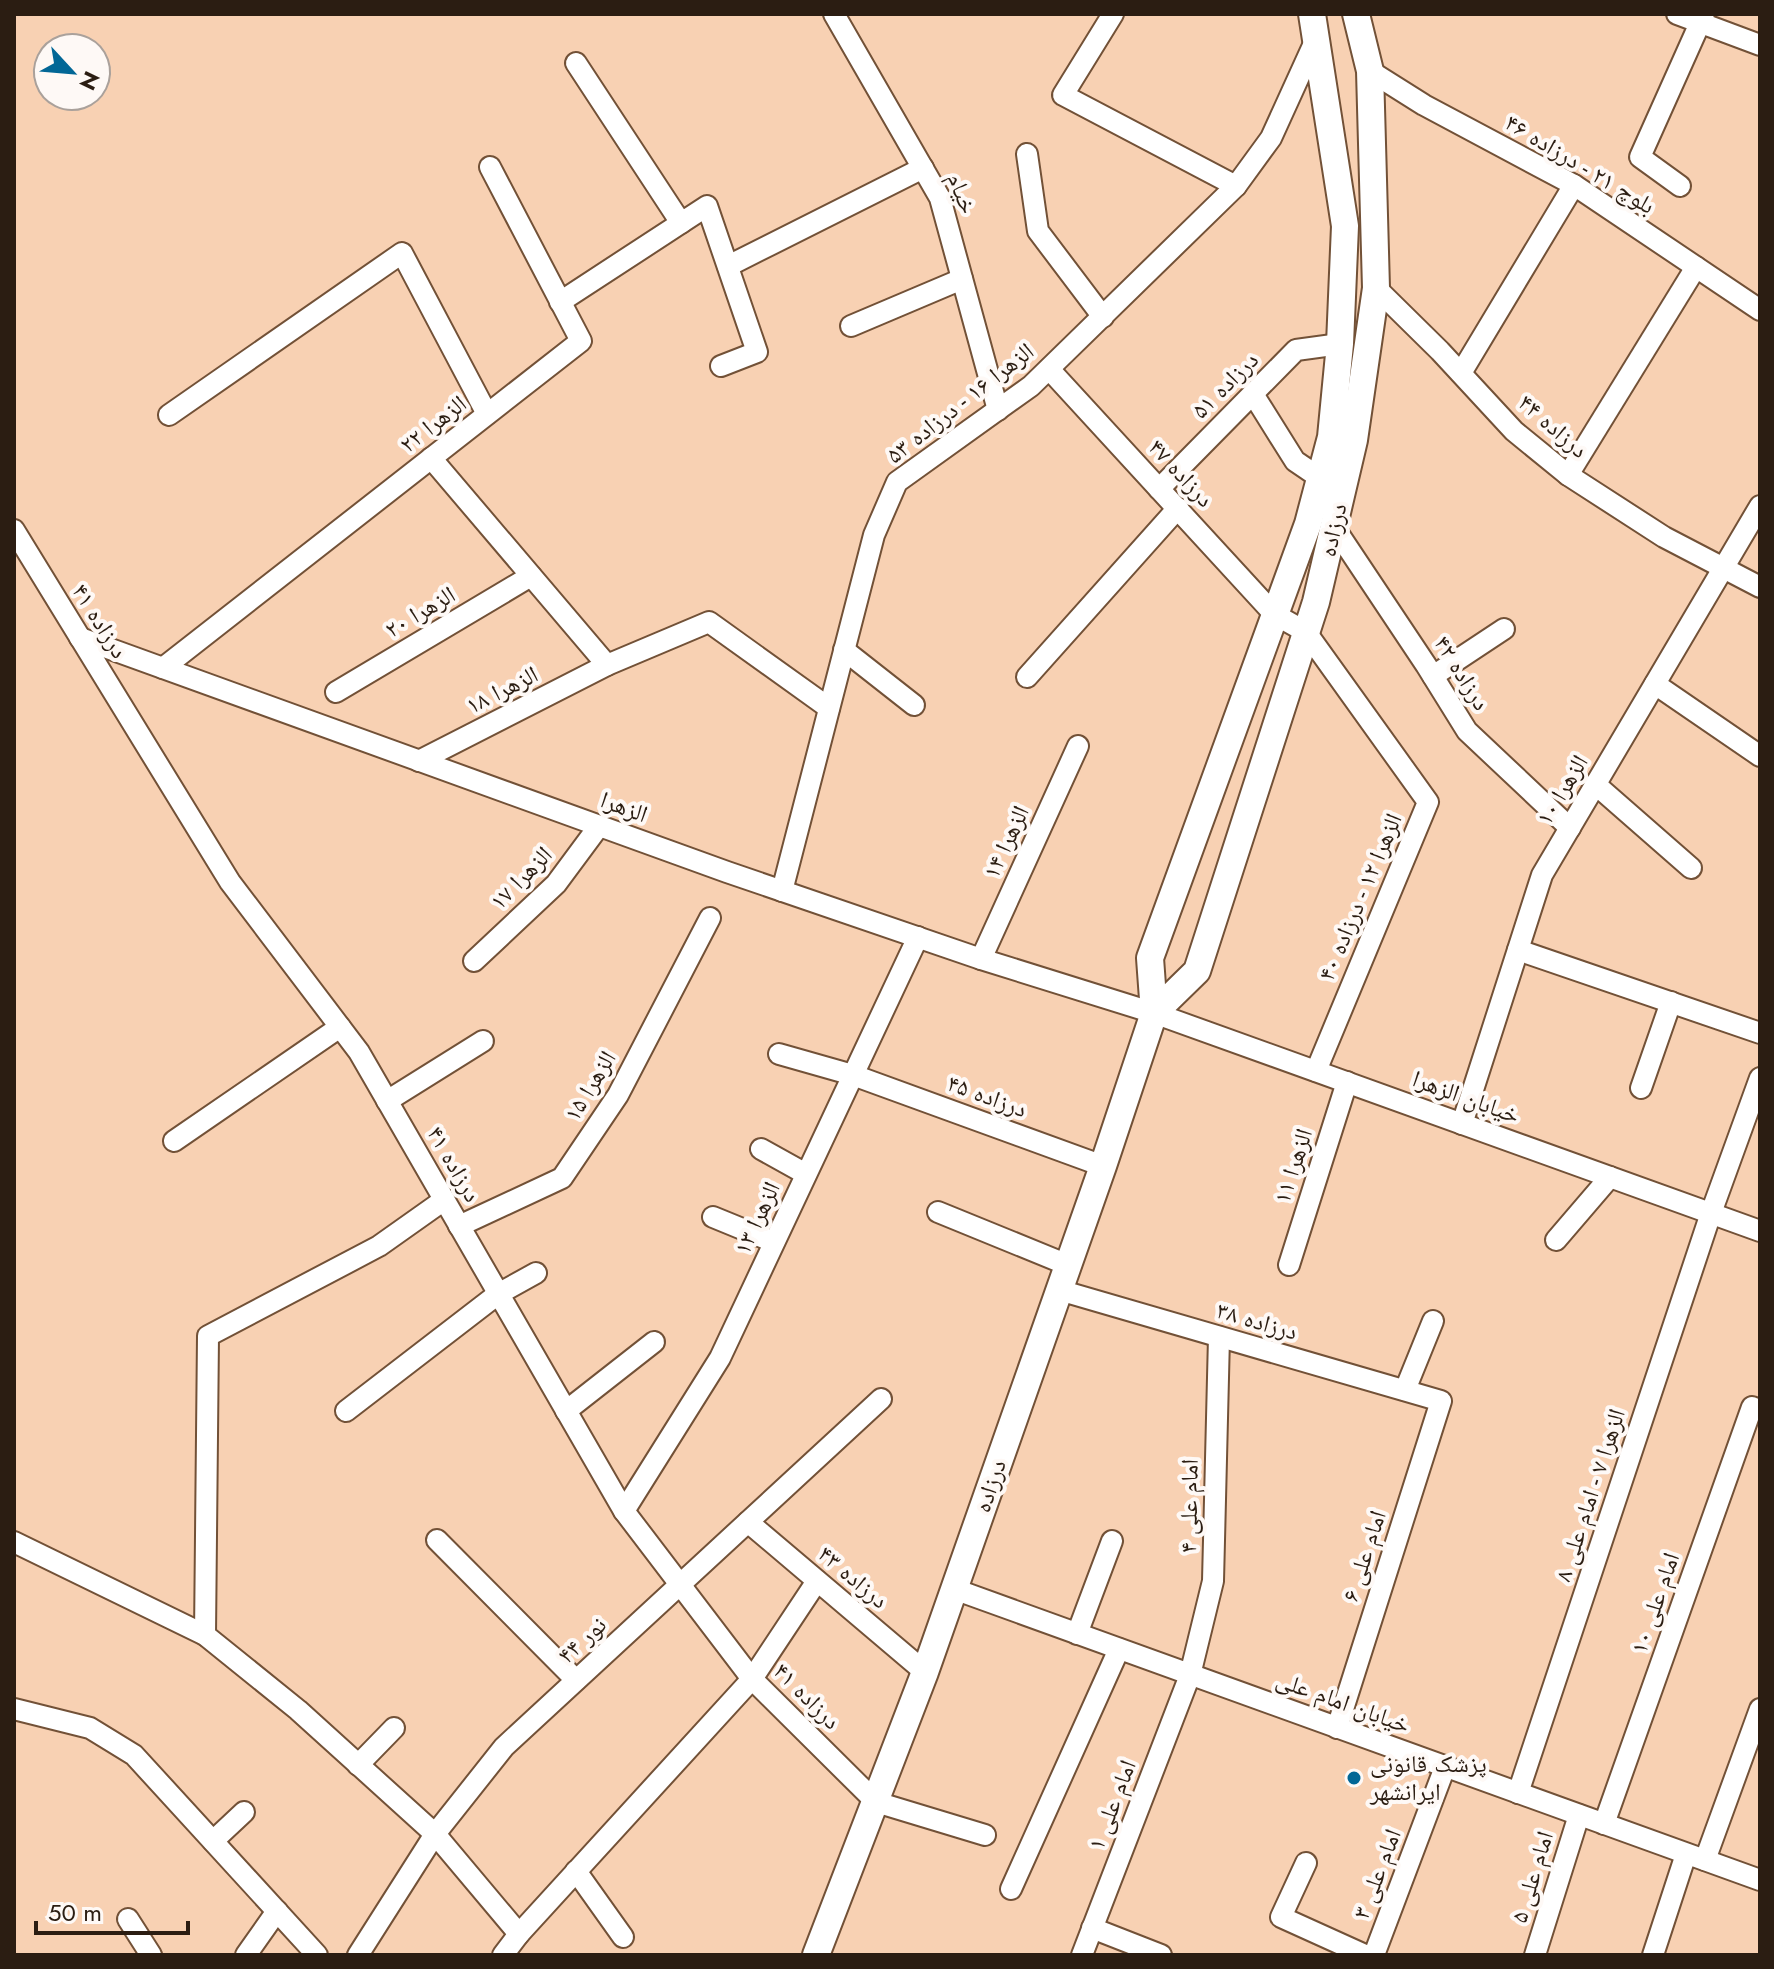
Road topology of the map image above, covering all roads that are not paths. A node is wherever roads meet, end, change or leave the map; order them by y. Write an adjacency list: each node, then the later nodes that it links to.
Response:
1 (834, 14): 12 (street, خیام)
2 (1113, 14): 14 (street)
3 (1356, 14): 9 (main road, درزاده)
4 (1677, 14): 5 (street)
5 (1703, 18): 7 (street); 15 (street)
6 (1314, 26): 14 (street, الزهرا ۱۶ - درزاده ۵۳); 25 (main road, درزاده)
7 (1760, 45)
8 (576, 63): 16 (street)
9 (1370, 71): 13 (street, بلوچ ۲۱ - درزاده ۴۶); 20 (main road, درزاده)
10 (1027, 154): 23 (street)
11 (490, 167): 21 (street, الزهرا ۲۲)
12 (923, 168): 17 (street); 19 (street, خیام)
13 (1574, 185): 18 (street, بلوچ ۲۱ - درزاده ۴۶); 28 (street)
14 (1236, 186): 23 (street, الزهرا ۱۶ - درزاده ۵۳)
15 (1680, 186)
16 (681, 223): 17 (street); 21 (street)
17 (728, 266): 26 (street)
18 (1696, 267): 22 (street, بلوچ ۲۱ - درزاده ۴۶); 34 (street)
19 (962, 279): 24 (street); 30 (street, خیام)
20 (1376, 288): 28 (street, درزاده ۴۴); 39 (main road, درزاده)
21 (560, 302): 31 (street, الزهرا ۲۲)
22 (1760, 310)
23 (1103, 317): 27 (street, الزهرا ۱۶ - درزاده ۵۳)
24 (851, 326)
25 (1340, 344): 29 (street, درزاده ۵۱); 35 (main road, درزاده)
26 (721, 366)
27 (1049, 369): 30 (street, الزهرا ۱۶ - درزاده ۵۳); 36 (street, درزاده ۴۷)
28 (1461, 373): 34 (street, درزاده ۴۴)
29 (1253, 394): 35 (street); 36 (street, درزاده ۵۱)
30 (998, 410): 48 (street, الزهرا ۱۶ - درزاده ۵۳)
31 (487, 414): 32 (street); 33 (street, الزهرا ۲۲)
32 (169, 415)
33 (431, 458): 42 (street); 50 (street, الزهرا ۲۲)
34 (1568, 475): 41 (street, درزاده ۴۴)
35 (1320, 478): 44 (main road, درزاده)
36 (1159, 489): 38 (street, درزاده ۴۷)
37 (1760, 506): 41 (street, الزهرا ۱۰)
38 (1178, 508): 44 (street, درزاده ۴۷); 52 (street)
39 (1334, 527): 46 (main road, درزاده); 51 (street, درزاده ۴۲)
40 (14, 530): 47 (street, درزاده ۴۱)
41 (1724, 567): 43 (street, درزاده ۴۴); 53 (street, الزهرا ۱۰)
42 (531, 576): 49 (street); 54 (street, الزهرا ۲۰)
43 (1760, 587)
44 (1274, 614): 46 (street, درزاده ۴۷); 71 (main road, درزاده)
45 (1504, 629): 51 (street)
46 (1306, 632): 71 (main road, درزاده); 76 (street, الزهرا ۱۲ - درزاده ۴۰)
47 (80, 638): 50 (street, الزهرا); 72 (street, درزاده ۴۱)
48 (844, 650): 55 (street); 56 (street, الزهرا ۱۶ - درزاده ۵۳)
49 (607, 665): 56 (street, الزهرا ۱۸); 59 (street, الزهرا ۱۸)
50 (163, 668): 59 (street, الزهرا)
51 (1433, 676): 62 (street, درزاده ۴۲)
52 (1027, 677)
53 (1655, 684): 58 (street); 60 (street, الزهرا ۱۰)
54 (336, 692)
55 (914, 705)
56 (829, 708): 64 (street, الزهرا ۱۶ - درزاده ۵۳)
57 (1078, 746): 68 (street, الزهرا ۱۴)
58 (1760, 756)
59 (419, 761): 61 (street, الزهرا)
60 (1595, 784): 62 (street, الزهرا ۱۰); 63 (street)
61 (599, 826): 64 (street, الزهرا); 69 (street, الزهرا ۱۷)
62 (1570, 828): 67 (street, الزهرا ۱۰)
63 (1691, 868)
64 (782, 891): 66 (street, الزهرا)
65 (710, 918): 92 (street, الزهرا ۱۵)
66 (918, 937): 68 (street, الزهرا); 77 (street, الزهرا ۱۳)
67 (1518, 950): 70 (street); 82 (street, الزهرا ۱۰)
68 (981, 959): 71 (street, الزهرا)
69 (474, 961)
70 (1671, 1002): 73 (street); 80 (street)
71 (1154, 1013): 76 (street, خیابان الزهرا); 85 (main road, درزاده)
72 (340, 1027): 81 (street, درزاده ۴۱); 83 (street)
73 (1760, 1033)
74 (483, 1041): 81 (street)
75 (779, 1054): 77 (street, درزاده ۴۵)
76 (1316, 1071): 79 (street, خیابان الزهرا)
77 (853, 1075): 85 (street, درزاده ۴۵); 86 (street, الزهرا ۱۳)
78 (1760, 1078): 90 (street, الزهرا ۷ - امام علی ۸)
79 (1347, 1082): 82 (street, خیابان الزهرا); 97 (street, الزهرا ۱۱)
80 (1641, 1088)
81 (387, 1101): 88 (street, درزاده ۴۱)
82 (1462, 1124): 87 (street, خیابان الزهرا)
83 (174, 1141)
84 (761, 1149): 86 (street)
85 (1103, 1166): 96 (main road, درزاده)
86 (806, 1174): 95 (street, الزهرا ۱۳)
87 (1610, 1177): 90 (street, خیابان الزهرا); 94 (street)
88 (444, 1200): 92 (street, درزاده ۴۱); 119 (street)
89 (938, 1212): 96 (street)
90 (1711, 1213): 93 (street, خیابان الزهرا); 131 (street, الزهرا ۷ - امام علی ۸)
91 (713, 1217): 95 (street)
92 (459, 1226): 100 (street, درزاده ۴۱)
93 (1760, 1231)
94 (1556, 1240)
95 (774, 1242): 110 (street, الزهرا ۱۳)
96 (1068, 1265): 99 (main road, درزاده)
97 (1289, 1265)
98 (536, 1273): 100 (street)
99 (1059, 1290): 102 (street, درزاده ۳۸); 117 (main road, درزاده)
100 (498, 1294): 108 (street); 109 (street, درزاده ۴۱)
101 (1433, 1321): 104 (street)
102 (1219, 1337): 104 (street, درزاده ۳۸); 122 (street, امام علی ۴)
103 (654, 1342): 109 (street)
104 (1405, 1390): 106 (street, درزاده ۳۸)
105 (881, 1399): 111 (street, نور ۴۴)
106 (1441, 1401): 128 (street, امام علی ۶)
107 (1760, 1410): 135 (street, امام علی ۱۰)
108 (346, 1411)
109 (566, 1411): 110 (street, درزاده ۴۱)
110 (624, 1511): 116 (street, درزاده ۴۱)
111 (748, 1522): 115 (street, درزاده ۴۳); 116 (street, نور ۴۴)
112 (437, 1540): 124 (street)
113 (1112, 1541): 118 (street)
114 (14, 1542): 119 (street)
115 (817, 1581): 121 (street, درزاده ۴۳); 123 (street)
116 (680, 1585): 123 (street, درزاده ۴۱); 124 (street, نور ۴۴)
117 (954, 1589): 118 (street, خیابان امام علی); 121 (main road, درزاده)
118 (1077, 1634): 120 (street, خیابان امام علی)
119 (205, 1635): 129 (street)
120 (1119, 1649): 122 (street, خیابان امام علی); 143 (street)
121 (925, 1672): 132 (main road, درزاده)
122 (1190, 1675): 128 (street, خیابان امام علی); 146 (street, امام علی ۱)
123 (752, 1679): 132 (street, درزاده ۴۱); 141 (street)
124 (576, 1680): 136 (street, نور ۴۴)
125 (14, 1709): 138 (street)
126 (1760, 1709): 139 (street)
127 (394, 1728): 129 (street)
128 (1337, 1728): 130 (street, خیابان امام علی)
129 (358, 1765): 136 (street)
130 (1445, 1767): 131 (street, خیابان امام علی); 158 (street, امام علی ۳)
131 (1518, 1793): 134 (street, خیابان امام علی)
132 (876, 1802): 137 (street); 154 (main road, درزاده)
133 (244, 1812): 138 (street)
134 (1579, 1815): 135 (street, خیابان امام علی); 159 (street, امام علی ۵)
135 (1604, 1824): 139 (street, خیابان امام علی)
136 (435, 1834): 147 (street); 152 (street, نور ۴۴)
137 (985, 1835)
138 (213, 1841): 144 (street)
139 (1695, 1857): 142 (street, خیابان امام علی); 160 (street)
140 (1306, 1863): 157 (street)
141 (576, 1871): 147 (street); 148 (street)
142 (1760, 1880)
143 (1011, 1889)
144 (277, 1911): 150 (street); 151 (street)
145 (128, 1919): 149 (street)
146 (1092, 1928): 155 (street, امام علی ۱); 156 (street)
147 (519, 1934): 153 (street)
148 (623, 1937)
149 (151, 1955)
150 (246, 1955)
151 (317, 1955)
152 (358, 1955)
153 (503, 1955)
154 (816, 1955)
155 (1082, 1955)
156 (1161, 1955)
157 (1365, 1955)
158 (1374, 1955)
159 (1535, 1955)
160 (1653, 1955)

